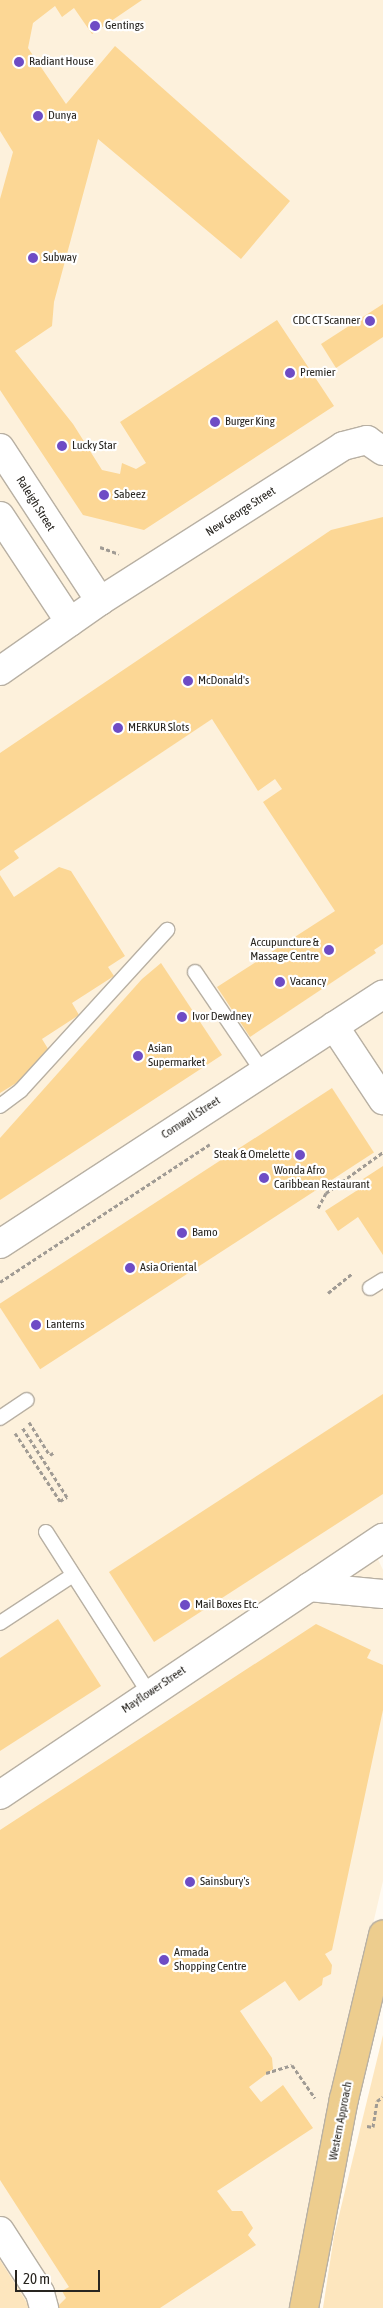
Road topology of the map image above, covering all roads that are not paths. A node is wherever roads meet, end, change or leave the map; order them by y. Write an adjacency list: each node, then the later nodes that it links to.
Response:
1 (0, 448): 4 (street, Raleigh Street)
2 (383, 451): 4 (street, New George Street)
3 (0, 516): 5 (street)
4 (100, 601): 5 (street, New George Street)
5 (70, 622): 6 (street, New George Street)
6 (0, 671)
7 (167, 930): 13 (lane)
8 (195, 972): 11 (lane)
9 (383, 994): 10 (street, Cornwall Street)
10 (334, 1026): 11 (street, Cornwall Street); 12 (street)
11 (262, 1071): 14 (street, Cornwall Street)
12 (383, 1100)
13 (0, 1106)
14 (0, 1244)
15 (383, 1280): 16 (lane)
16 (370, 1288)
17 (27, 1400): 18 (lane)
18 (2, 1416)
19 (46, 1532): 21 (lane)
20 (383, 1538): 22 (street, Mayflower Street)
21 (73, 1575): 24 (lane); 25 (lane)
22 (310, 1587): 23 (street); 25 (street, Mayflower Street)
23 (383, 1594)
24 (0, 1623)
25 (149, 1693): 26 (street, Mayflower Street)
26 (0, 1795)
27 (383, 1935): 30 (main road, Western Approach)
28 (0, 2231): 29 (street)
29 (44, 2308)
30 (304, 2308)

